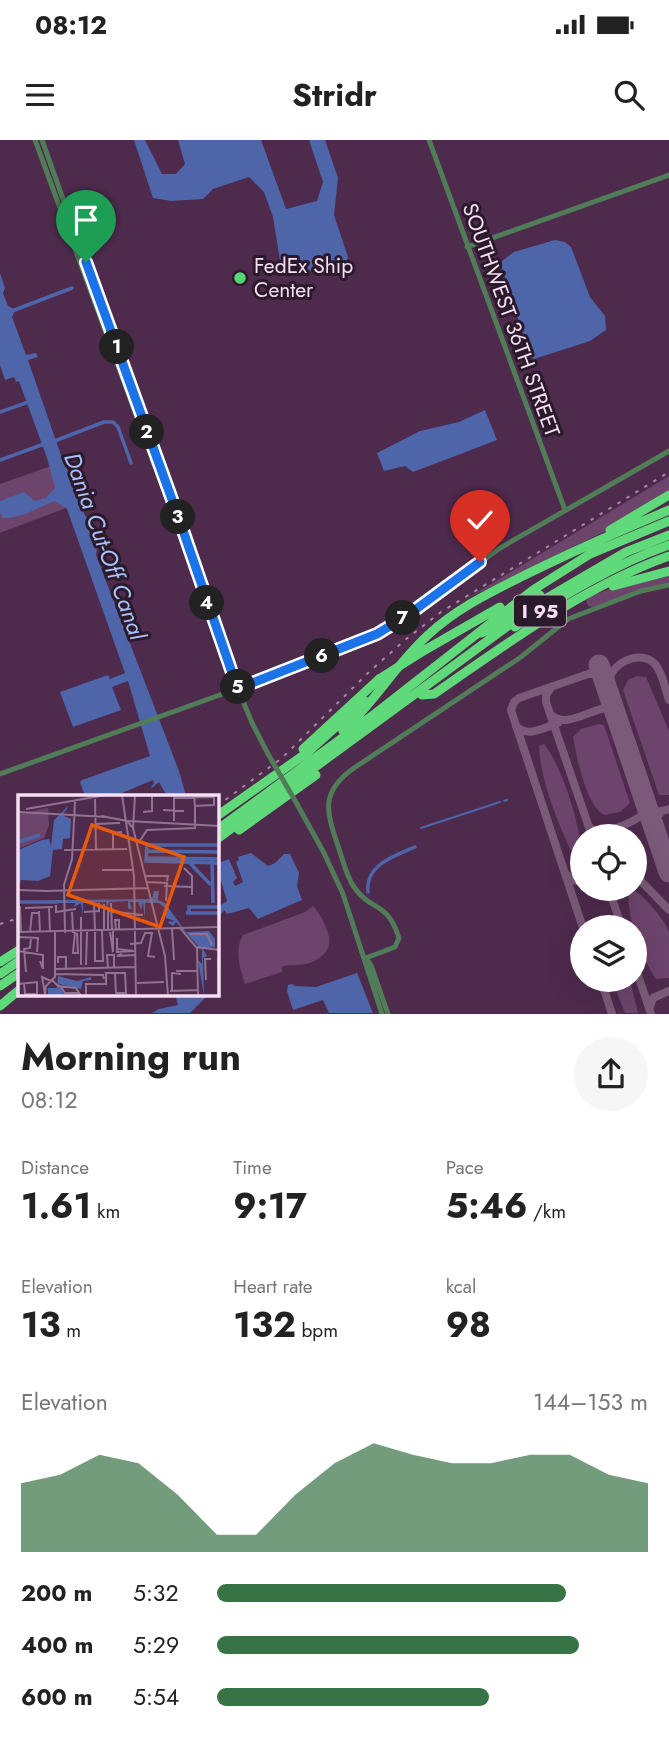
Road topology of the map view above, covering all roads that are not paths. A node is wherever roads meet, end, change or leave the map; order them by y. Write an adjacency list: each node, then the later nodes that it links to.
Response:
1 (36, 140): 6 (street)
2 (43, 140): 7 (street)
3 (429, 140): 5 (street, SOUTHWEST 36TH STREET)
4 (669, 175): 5 (street)
5 (467, 247): 12 (street, SOUTHWEST 36TH STREET)
6 (115, 357): 7 (street); 9 (street)
7 (123, 365): 10 (street)
8 (669, 451): 12 (street)
9 (152, 458): 10 (street); 21 (street)
10 (159, 464): 21 (street)
11 (669, 495): 16 (highway)
12 (565, 510): 24 (street)
13 (669, 510): 16 (highway)
14 (669, 530): 19 (highway, I 95); 30 (highway); 32 (highway)
15 (669, 545): 25 (highway, I 95)
16 (577, 550): 23 (highway)
17 (669, 556): 22 (highway)
18 (669, 571): 22 (highway)
19 (550, 579): 26 (highway, I 95); 28 (highway, bridge)
20 (669, 584): 35 (street)
21 (206, 601): 24 (street)
22 (564, 607): 25 (highway)
23 (390, 679): 26 (highway); 28 (highway)
24 (237, 687): 27 (street); 35 (street, bridge)
25 (422, 695): 33 (highway, I 95)
26 (301, 770): 31 (highway, I 95)
27 (0, 774)
28 (269, 779): 29 (highway)
29 (219, 815)
30 (219, 835)
31 (219, 835)
32 (219, 836)
33 (219, 836)
34 (18, 951): 36 (highway)
35 (366, 958): 44 (street); 45 (street)
36 (0, 962)
37 (18, 962): 40 (highway)
38 (18, 968): 40 (highway)
39 (18, 976): 41 (highway)
40 (0, 977)
41 (0, 988)
42 (18, 991): 43 (highway)
43 (0, 1006)
44 (382, 1013)
45 (388, 1013)

